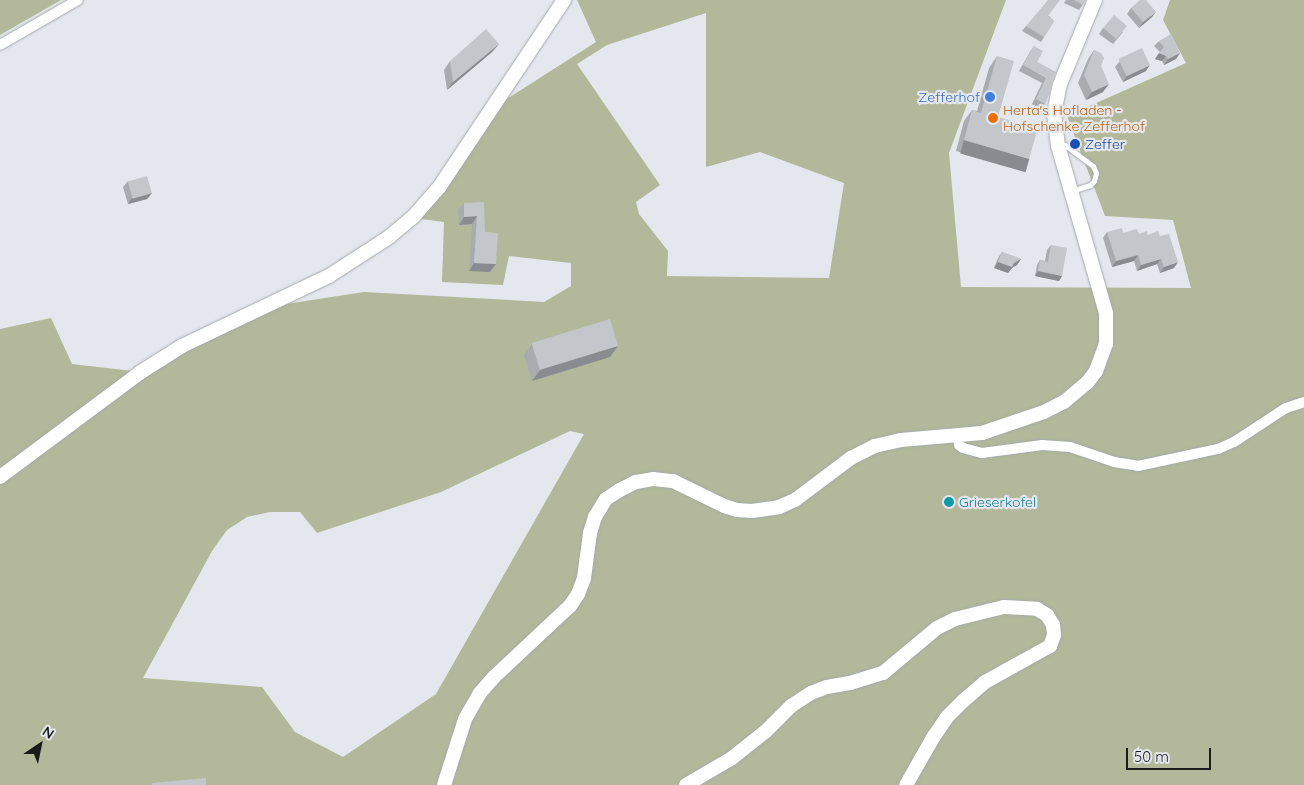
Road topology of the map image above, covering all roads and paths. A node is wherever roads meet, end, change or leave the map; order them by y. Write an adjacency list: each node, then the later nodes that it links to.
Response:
1 (78, 0): 4 (street)
2 (564, 0): 9 (street)
3 (1096, 0): 5 (street)
4 (0, 45)
5 (1058, 146): 6 (street); 6 (lane)
6 (1071, 191): 8 (street)
7 (1304, 402): 8 (street)
8 (958, 437): 10 (street)
9 (0, 478)
10 (444, 785)
11 (686, 785): 12 (street)
12 (906, 785)

